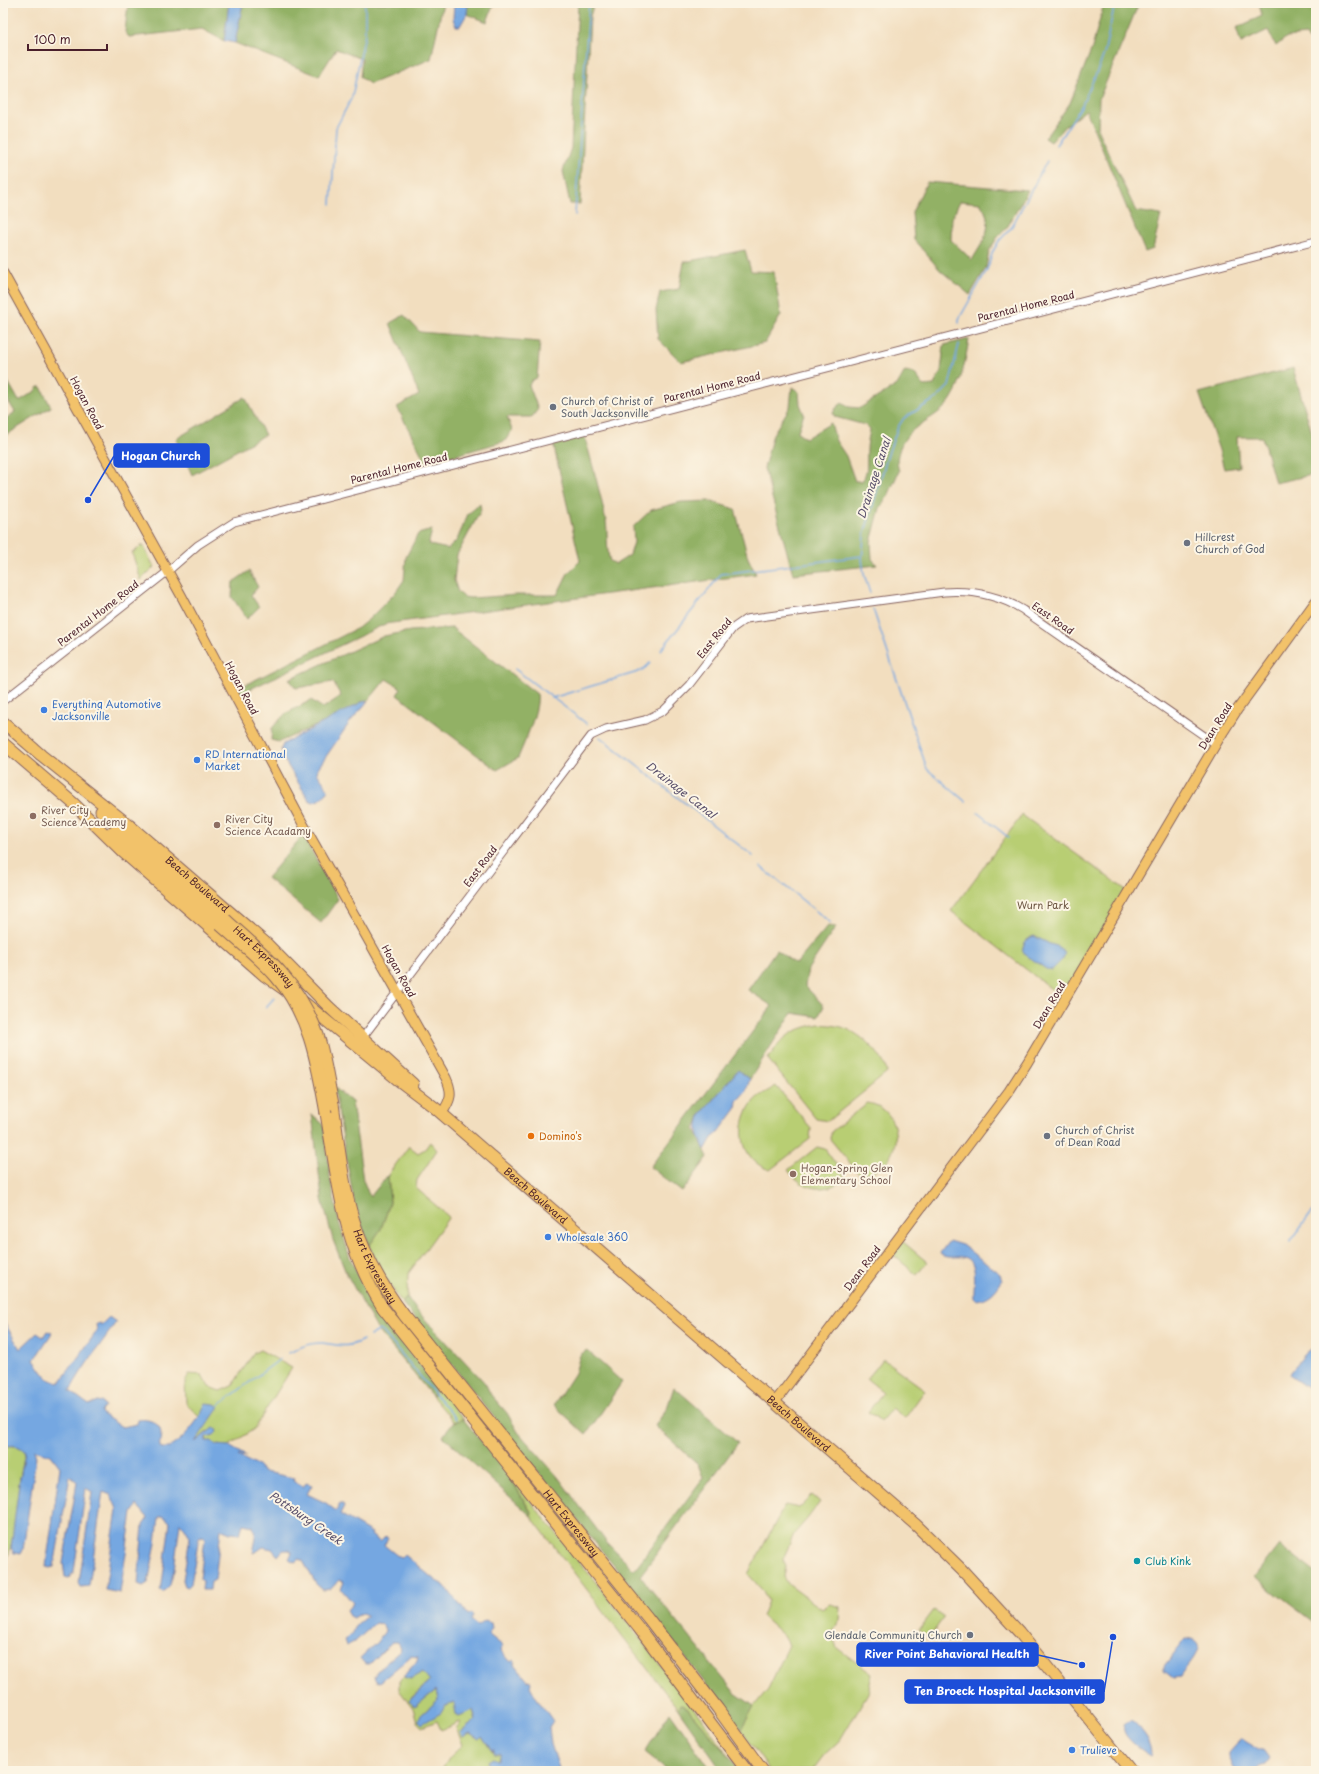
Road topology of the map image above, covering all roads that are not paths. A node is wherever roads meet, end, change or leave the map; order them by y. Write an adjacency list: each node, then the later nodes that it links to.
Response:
1 (1316, 241): 3 (street, Parental Home Road)
2 (3, 273): 3 (main road, Hogan Road)
3 (167, 572): 5 (street, Parental Home Road); 12 (main road, Hogan Road)
4 (1316, 601): 8 (main road, Dean Road)
5 (3, 701)
6 (3, 722): 9 (highway, Beach Boulevard)
7 (3, 742): 10 (highway, Beach Boulevard)
8 (1216, 744): 12 (street, East Road); 15 (main road, Dean Road)
9 (40, 754): 11 (highway, Hart Expressway); 13 (highway, Beach Boulevard)
10 (73, 803): 11 (highway, Hart Expressway); 13 (highway, Beach Boulevard)
11 (222, 922): 16 (highway, Hart Expressway, bridge); 17 (highway, Hart Expressway, bridge)
12 (397, 992): 13 (street, East Road); 14 (main road, Hogan Road)
13 (360, 1042): 14 (highway, Beach Boulevard)
14 (438, 1110): 15 (highway, Beach Boulevard)
15 (775, 1402): 18 (highway, Beach Boulevard)
16 (747, 1771)
17 (763, 1771)
18 (1131, 1771)

